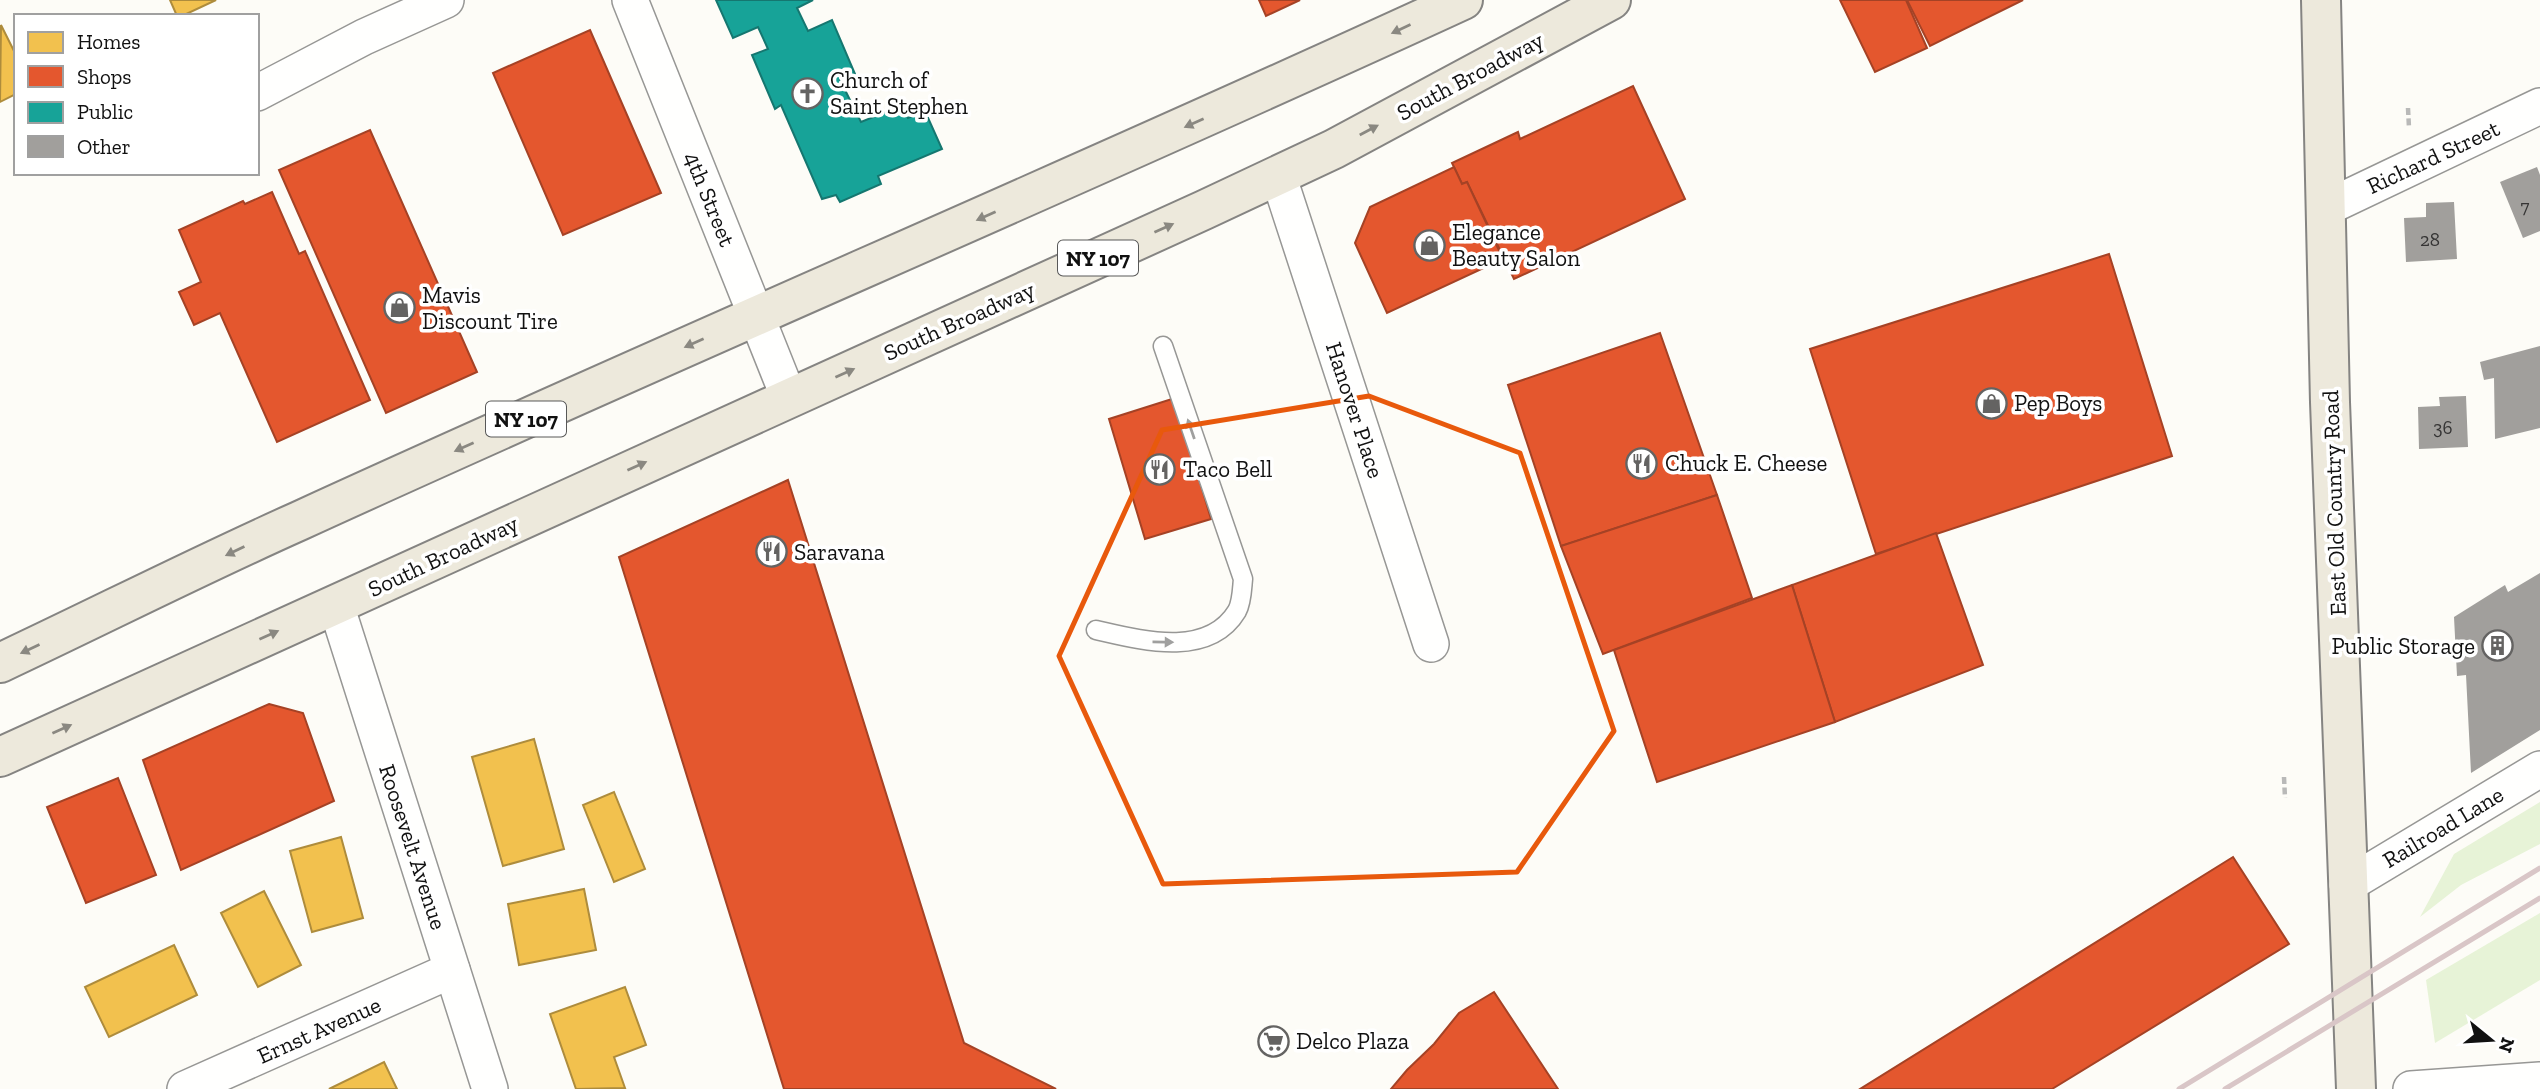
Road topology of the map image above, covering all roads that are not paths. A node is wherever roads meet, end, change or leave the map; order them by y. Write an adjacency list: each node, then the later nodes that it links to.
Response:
1 (446, 0): 6 (street)
2 (630, 0): 10 (street, 4th Street)
3 (1463, 0): 10 (main road, NY 107, one-way to 10)
4 (1611, 0): 8 (main road, South Broadway / NY 107, one-way to 4)
5 (2321, 0): 9 (main road, East Old Country Road)
6 (259, 92)
7 (2540, 106): 9 (street, Richard Street)
8 (1278, 175): 12 (main road, South Broadway / NY 107, one-way to 8); 15 (street, Hanover Place)
9 (2326, 208): 19 (main road, East Old Country Road)
10 (756, 315): 12 (street, 4th Street); 16 (main road, NY 107, one-way to 16)
11 (1163, 346): 14 (lane, one-way to 11)
12 (789, 398): 13 (main road, South Broadway / NY 107, one-way to 12)
13 (337, 605): 17 (main road, NY 107, one-way to 13); 20 (street, Roosevelt Avenue)
14 (1096, 630)
15 (1432, 644)
16 (0, 663)
17 (0, 757)
18 (2540, 769): 19 (street, Railroad Lane)
19 (2347, 885): 24 (main road, East Old Country Road)
20 (452, 970): 22 (street, Ernst Avenue); 23 (street, Roosevelt Avenue)
21 (2540, 1080): 25 (street)
22 (185, 1089)
23 (490, 1089)
24 (2356, 1089)
25 (2411, 1089)

